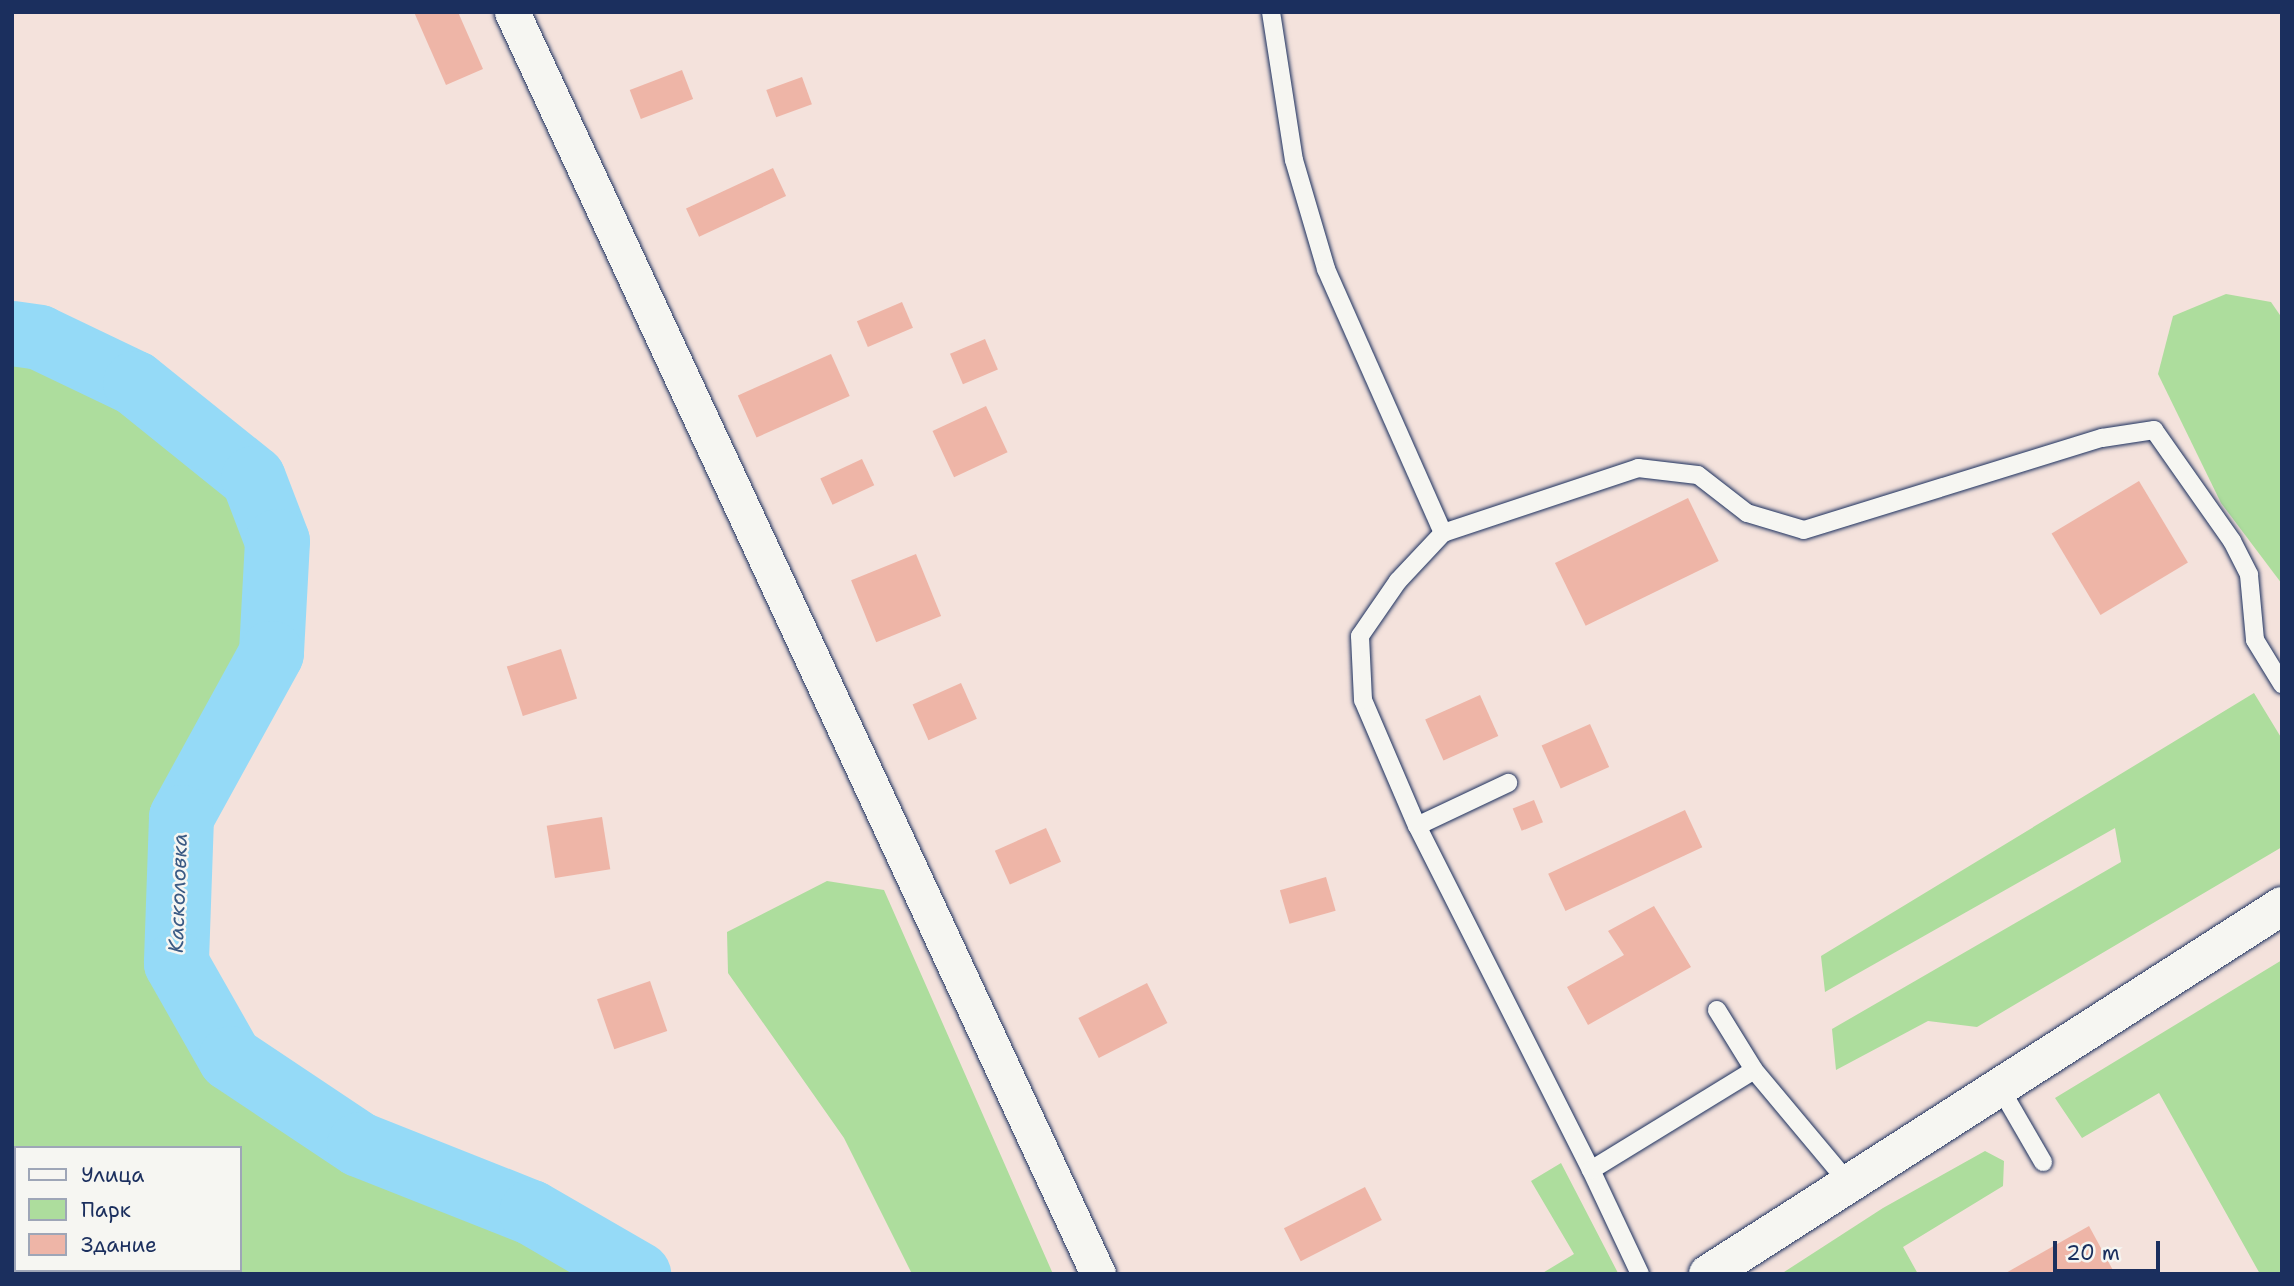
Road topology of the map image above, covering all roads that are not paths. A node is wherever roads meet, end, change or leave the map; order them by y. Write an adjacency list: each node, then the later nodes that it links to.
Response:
1 (512, 12): 14 (street)
2 (1270, 12): 3 (lane)
3 (1443, 533): 4 (lane); 6 (lane)
4 (2282, 684)
5 (1508, 783): 6 (lane)
6 (1417, 826): 12 (lane)
7 (2282, 906): 10 (main road)
8 (1717, 1010): 9 (lane)
9 (1754, 1070): 12 (lane); 13 (lane)
10 (1998, 1086): 11 (lane); 13 (main road)
11 (2043, 1162)
12 (1591, 1170): 15 (lane)
13 (1850, 1185): 16 (main road)
14 (1098, 1274)
15 (1640, 1274)
16 (1707, 1274)

